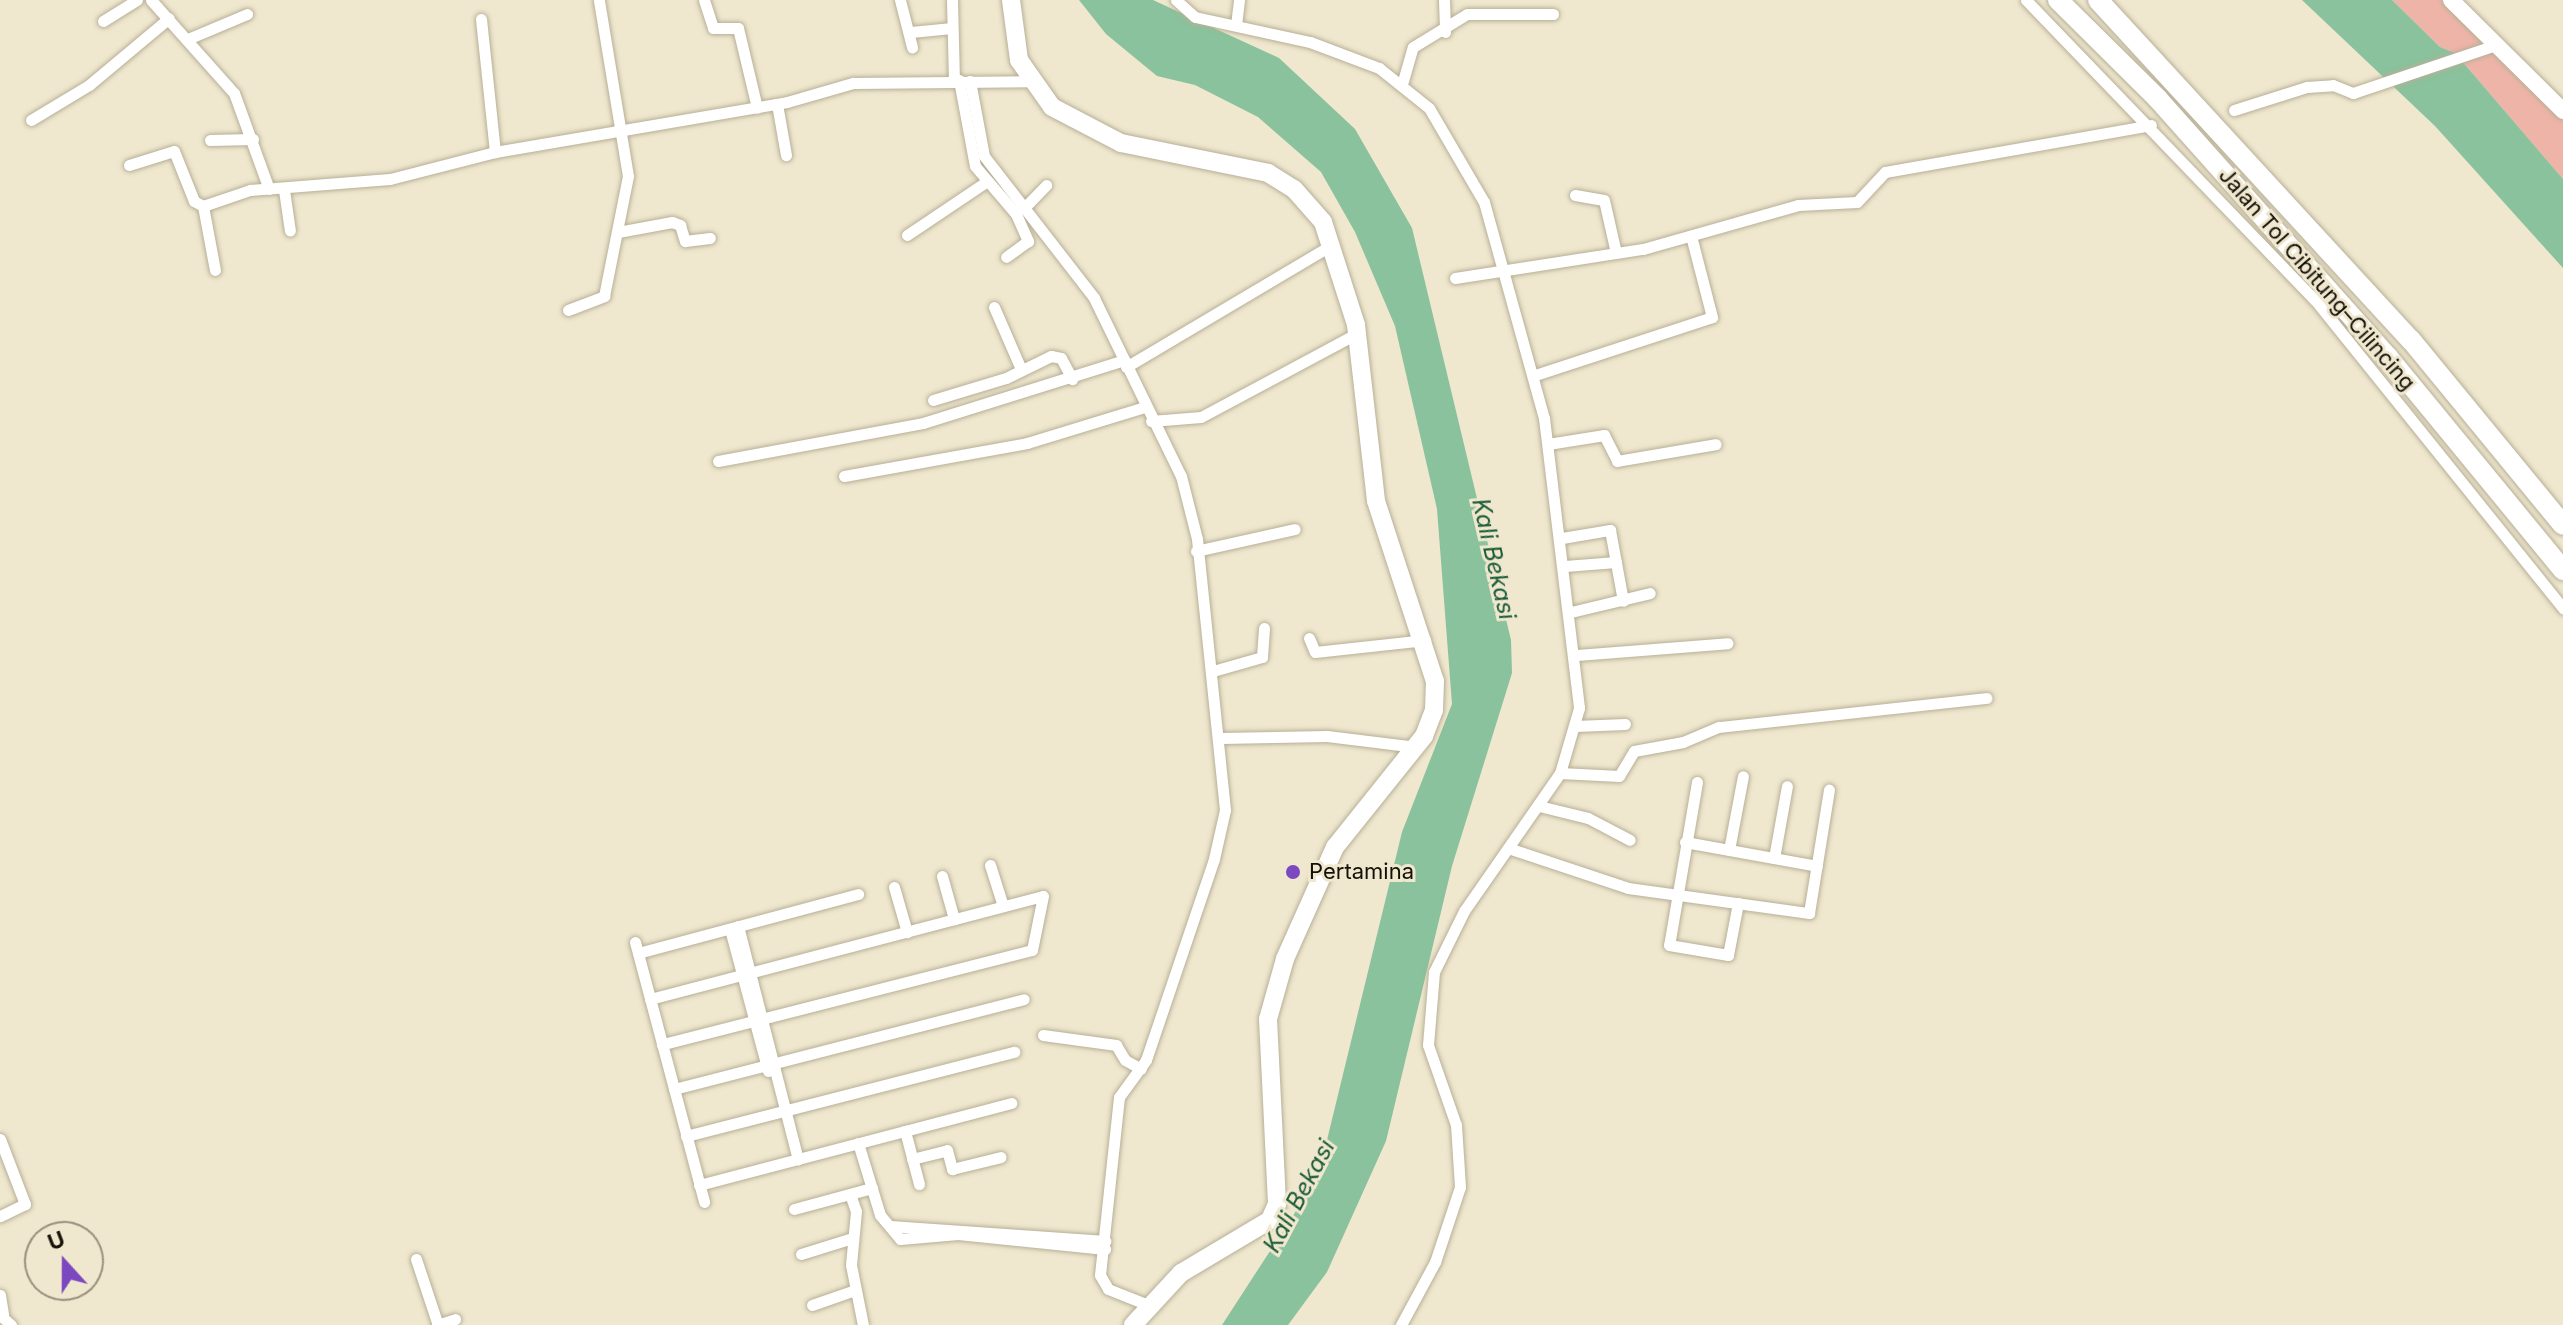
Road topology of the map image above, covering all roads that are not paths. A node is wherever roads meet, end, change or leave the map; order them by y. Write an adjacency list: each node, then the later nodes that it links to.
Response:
1 (137, 0): 19 (street)
2 (151, 0): 17 (street)
3 (599, 0): 36 (street)
4 (704, 0): 31 (street)
5 (900, 0): 22 (street)
6 (952, 0): 21 (street)
7 (1011, 0): 28 (main road)
8 (1176, 0): 20 (street)
9 (1239, 0): 20 (street)
10 (1444, 0): 23 (street)
11 (2026, 0): 35 (street)
12 (2058, 0): 81 (highway, Jalan Tol Cibitung–Cilincing)
13 (2098, 0): 75 (highway, Jalan Tol Cibitung–Cilincing)
14 (2451, 0): 33 (street)
15 (247, 14): 24 (street)
16 (1553, 14): 23 (street)
17 (169, 18): 24 (street); 34 (street)
18 (481, 19): 39 (street)
19 (103, 21)
20 (1236, 25): 29 (street)
21 (952, 28): 22 (street); 27 (street)
22 (911, 32): 26 (street)
23 (1445, 32): 29 (street)
24 (190, 38): 37 (street)
25 (2488, 46): 32 (street)
26 (912, 47)
27 (961, 80): 28 (street); 30 (street); 42 (street); 48 (street)
28 (1030, 81): 55 (main road)
29 (1403, 81): 59 (street)
30 (777, 104): 31 (street); 40 (street)
31 (757, 108): 36 (street)
32 (2234, 110)
33 (2563, 111)
34 (31, 120)
35 (2151, 125): 52 (street); 84 (street)
36 (624, 133): 39 (street); 50 (street)
37 (253, 139): 38 (street); 44 (street)
38 (210, 140)
39 (495, 152): 45 (street)
40 (786, 155)
41 (129, 165): 47 (street)
42 (986, 182): 51 (street); 54 (street)
43 (1046, 185): 48 (street)
44 (269, 189): 45 (street); 47 (street)
45 (284, 190): 49 (street)
46 (1575, 195): 56 (street)
47 (203, 206): 58 (street)
48 (1024, 208): 54 (street)
49 (290, 231)
50 (618, 232): 53 (street); 62 (street)
51 (907, 235)
52 (1691, 236): 56 (street); 66 (street)
53 (710, 238)
54 (1034, 238): 57 (street); 64 (street)
55 (1333, 244): 63 (main road); 64 (street)
56 (1616, 253): 59 (street)
57 (1006, 257)
58 (215, 270)
59 (1502, 270): 60 (street); 66 (street)
60 (1455, 278)
61 (994, 307): 65 (street)
62 (568, 310)
63 (1356, 334): 70 (street); 88 (main road)
64 (1125, 363): 67 (street); 69 (street)
65 (1021, 369): 67 (street); 68 (street)
66 (1535, 375): 71 (street)
67 (1072, 379): 73 (street)
68 (933, 400)
69 (1145, 407): 70 (street); 74 (street)
70 (1151, 421): 78 (street)
71 (1548, 444): 72 (street); 77 (street)
72 (1716, 444)
73 (718, 461)
74 (844, 476)
75 (2563, 525)
76 (1295, 529): 78 (street)
77 (1562, 538): 79 (street); 80 (street)
78 (1196, 551): 91 (street)
79 (1616, 562): 80 (street); 83 (street)
80 (1565, 566): 85 (street)
81 (2563, 570)
82 (1650, 593): 83 (street)
83 (1623, 601): 85 (street)
84 (2563, 608)
85 (1571, 612): 90 (street)
86 (1264, 628): 91 (street)
87 (1309, 638): 88 (street)
88 (1426, 640): 96 (main road)
89 (1728, 643): 90 (street)
90 (1577, 655): 94 (street)
91 (1213, 671): 95 (street)
92 (1986, 698): 97 (street)
93 (1625, 724): 94 (street)
94 (1575, 726): 97 (street)
95 (1221, 738): 96 (street); 127 (street)
96 (1416, 747): 152 (main road)
97 (1560, 773): 102 (street)
98 (1743, 776): 106 (street)
99 (1697, 782): 104 (street)
100 (1787, 786): 107 (street)
101 (1829, 790): 109 (street)
102 (1539, 806): 103 (street); 105 (street)
103 (1630, 840)
104 (1685, 842): 106 (street); 113 (street)
105 (1508, 848): 113 (street); 158 (street)
106 (1729, 850): 107 (street)
107 (1774, 858): 109 (street)
108 (990, 865): 115 (street)
109 (1817, 866): 114 (street)
110 (942, 876): 116 (street)
111 (894, 887): 118 (street)
112 (858, 894): 117 (street)
113 (1675, 894): 114 (street); 114 (street)
114 (1738, 903)
115 (1003, 906): 116 (street); 122 (street)
116 (954, 919): 118 (street)
117 (734, 927): 119 (street); 120 (street)
118 (907, 932): 119 (street)
119 (746, 974): 120 (street); 122 (street)
120 (650, 999): 124 (street)
121 (1024, 999): 126 (street)
122 (759, 1020): 124 (street); 126 (street)
123 (1043, 1035): 127 (street)
124 (662, 1044): 128 (street)
125 (1014, 1052): 130 (street)
126 (770, 1065): 128 (street); 130 (street)
127 (1141, 1069): 146 (street)
128 (674, 1089): 132 (street)
129 (1011, 1103): 131 (street)
130 (783, 1112): 132 (street); 137 (street)
131 (905, 1131): 134 (street); 136 (street)
132 (686, 1136): 139 (street)
133 (0, 1139): 144 (street)
134 (858, 1143): 137 (street); 140 (street)
135 (1001, 1157): 136 (street)
136 (912, 1159): 138 (street)
137 (795, 1160): 139 (street)
138 (919, 1184)
139 (699, 1185): 142 (street)
140 (872, 1188): 141 (street); 146 (street)
141 (850, 1194): 143 (street); 145 (street)
142 (704, 1202)
143 (794, 1209)
144 (0, 1216)
145 (852, 1238): 147 (street); 149 (street)
146 (1105, 1245): 152 (street)
147 (801, 1254)
148 (416, 1259): 155 (street)
149 (855, 1290): 151 (street); 156 (street)
150 (0, 1295): 153 (street)
151 (812, 1305)
152 (1148, 1305): 157 (main road)
153 (5, 1318)
154 (455, 1319): 155 (street)
155 (437, 1325)
156 (863, 1325)
157 (1133, 1325)
158 (1401, 1325)

